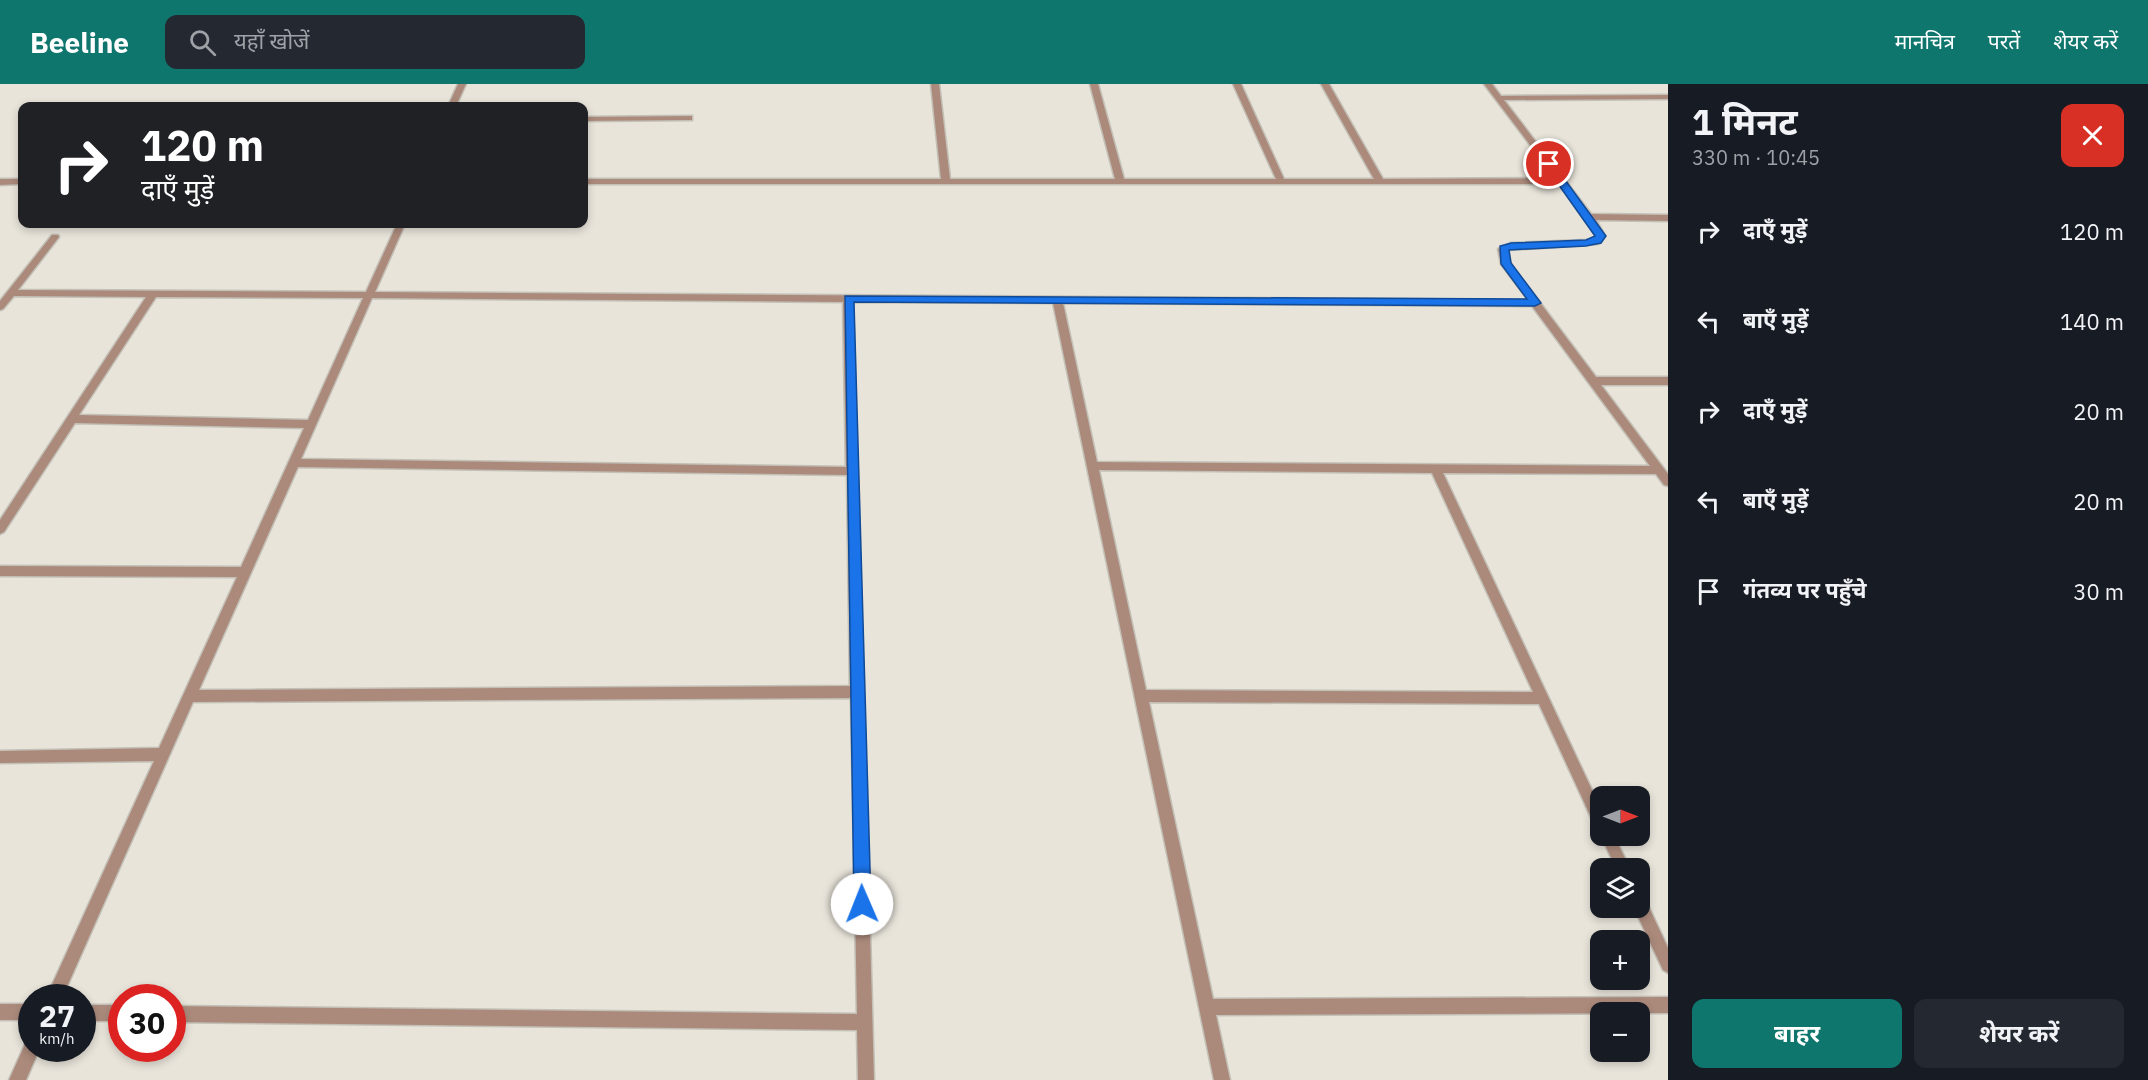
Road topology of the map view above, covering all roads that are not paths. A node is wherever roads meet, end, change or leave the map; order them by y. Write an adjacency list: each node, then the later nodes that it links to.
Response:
1 (462, 84): 9 (street)
2 (935, 84): 19 (street)
3 (1094, 84): 12 (street)
4 (1237, 84): 13 (street)
5 (1325, 84): 14 (street)
6 (1488, 84): 8 (street)
7 (1668, 97): 8 (street)
8 (1498, 98): 15 (street)
9 (454, 102)
10 (689, 118): 11 (street)
11 (588, 119)
12 (1120, 181): 13 (street); 19 (street)
13 (1281, 181): 14 (street)
14 (1380, 181): 15 (street)
15 (1562, 181): 20 (street)
16 (0, 182): 17 (street)
17 (18, 182)
18 (588, 182): 19 (street)
19 (946, 182)
20 (1588, 217): 21 (street); 29 (street)
21 (1668, 218)
22 (399, 228): 26 (street)
23 (55, 237): 24 (street)
24 (11, 293): 25 (street); 30 (street)
25 (153, 294): 26 (street); 33 (street)
26 (369, 296): 27 (street); 34 (street)
27 (848, 298): 28 (street); 39 (street)
28 (1057, 299): 29 (street); 36 (street)
29 (1535, 303): 31 (street)
30 (0, 307)
31 (1594, 381): 32 (street); 38 (street)
32 (1668, 381)
33 (71, 419): 34 (street); 41 (street)
34 (312, 424): 35 (street)
35 (295, 463): 39 (street); 43 (street)
36 (1092, 466): 37 (street); 46 (street)
37 (1435, 468): 38 (street); 47 (street)
38 (1659, 470): 40 (street)
39 (853, 471): 44 (street)
40 (1668, 482)
41 (0, 529)
42 (0, 571): 43 (street)
43 (245, 572): 45 (street)
44 (857, 692): 45 (street); 59 (street)
45 (190, 696): 48 (street)
46 (1141, 696): 47 (street); 55 (street)
47 (1542, 698): 50 (street)
48 (163, 754): 49 (street); 53 (street)
49 (0, 757)
50 (1590, 800)
51 (1646, 918): 52 (street)
52 (1668, 965)
53 (60, 984)
54 (1668, 1005): 55 (street)
55 (1206, 1007): 63 (street)
56 (0, 1012): 57 (street)
57 (18, 1012)
58 (186, 1014): 59 (street)
59 (865, 1022): 62 (street)
60 (25, 1062): 61 (street)
61 (17, 1080)
62 (866, 1080)
63 (1222, 1080)

